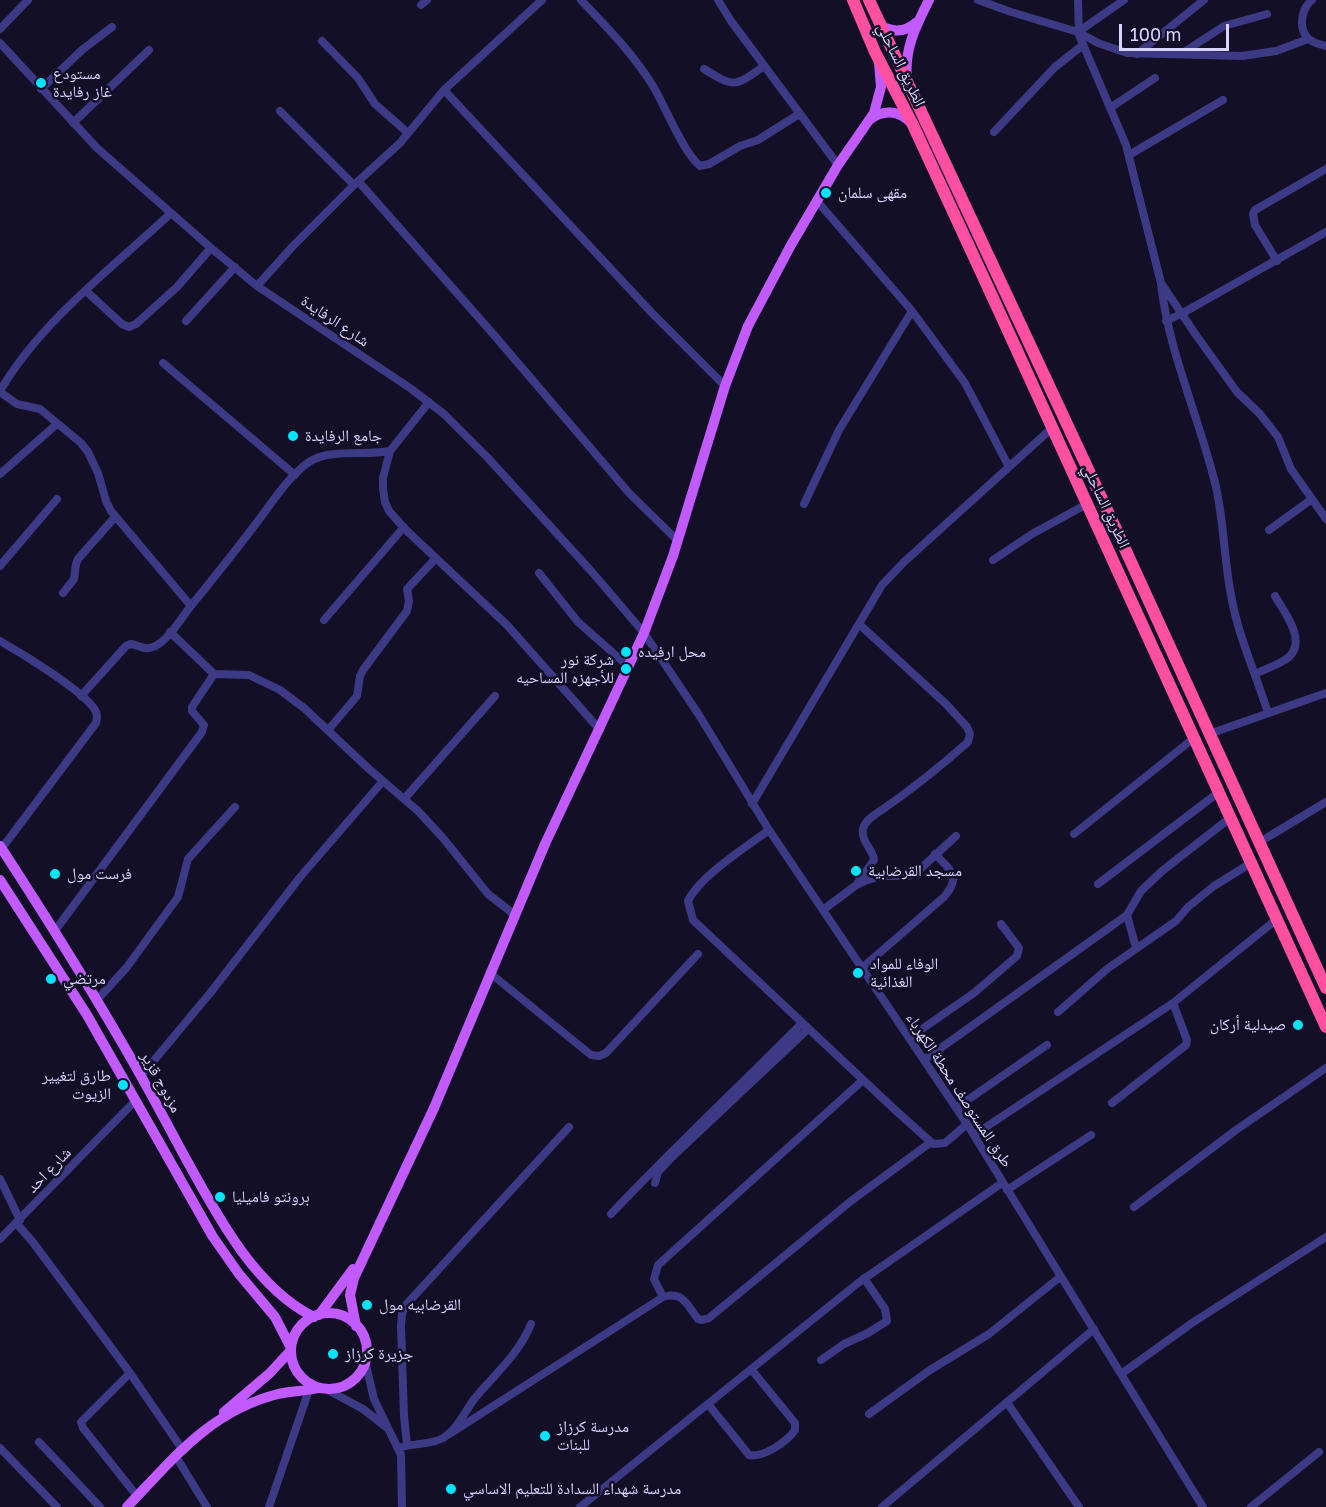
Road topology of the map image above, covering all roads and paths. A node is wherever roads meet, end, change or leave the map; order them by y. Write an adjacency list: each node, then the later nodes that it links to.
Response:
1 (28, 0): 17 (street)
2 (542, 0): 33 (street)
3 (580, 0): 37 (street)
4 (718, 0): 28 (street)
5 (853, 0): 25 (highway, الطريق الساحلي)
6 (869, 0): 15 (highway, الطريق الساحلي)
7 (929, 0): 14 (main road)
8 (978, 0): 18 (street)
9 (1078, 0): 18 (street)
10 (1124, 0): 18 (street)
11 (1204, 0): 26 (street)
12 (1312, 0): 19 (street)
13 (1267, 14): 27 (street)
14 (920, 19): 15 (main road); 31 (main road)
15 (881, 26): 31 (highway, الطريق الساحلي)
16 (112, 27): 32 (street)
17 (0, 29)
18 (1078, 32): 22 (street); 26 (street)
19 (1308, 39): 23 (street); 27 (street)
20 (322, 40): 42 (street)
21 (0, 43): 32 (street, شارع الرفايدة)
22 (1083, 45): 35 (street); 41 (street)
23 (1326, 46)
24 (149, 50): 39 (street)
25 (875, 52): 38 (main road); 40 (highway, الطريق الساحلي)
26 (1137, 54): 27 (street)
27 (1180, 55)
28 (764, 66): 29 (street); 37 (street)
29 (704, 69)
30 (1155, 78): 35 (street)
31 (907, 80): 100 (highway, الطريق الساحلي)
32 (40, 89): 39 (street, شارع الرفايدة)
33 (444, 90): 42 (street); 61 (street)
34 (1223, 100): 43 (street)
35 (1110, 108): 43 (street)
36 (280, 111): 46 (street)
37 (799, 114): 44 (street)
38 (869, 121): 40 (main road); 44 (main road)
39 (73, 123): 48 (street, شارع الرفايدة)
40 (913, 125): 65 (highway, الطريق الساحلي)
41 (994, 132)
42 (408, 133): 46 (street)
43 (1129, 155): 53 (street)
44 (838, 165): 47 (main road)
45 (1326, 169): 51 (street)
46 (356, 183): 54 (street); 78 (street)
47 (817, 201): 56 (street); 61 (main road)
48 (170, 213): 50 (street, شارع الرفايدة); 55 (street)
49 (1326, 232): 51 (street)
50 (211, 248): 52 (street, شارع الرفايدة); 55 (street)
51 (1277, 261): 57 (street)
52 (234, 267): 54 (street, شارع الرفايدة); 58 (street)
53 (1161, 283): 57 (street); 59 (street)
54 (258, 286): 63 (street, شارع الرفايدة)
55 (87, 291): 62 (street)
56 (912, 311): 67 (street); 72 (street)
57 (1181, 314): 59 (street); 71 (street)
58 (186, 321)
59 (1166, 321): 93 (street)
60 (163, 363): 69 (street)
61 (725, 386): 78 (main road)
62 (0, 391): 64 (street)
63 (429, 402): 66 (street); 89 (street, شارع الرفايدة)
64 (57, 424): 68 (street); 74 (street)
65 (1052, 428): 67 (street); 73 (highway, الطريق الساحلي)
66 (390, 451): 69 (street); 76 (street)
67 (1010, 467): 87 (street)
68 (0, 474)
69 (295, 475): 85 (street)
70 (57, 499): 81 (street)
71 (1312, 499): 75 (street); 77 (street)
72 (804, 504)
73 (1087, 504): 80 (street); 101 (highway, الطريق الساحلي)
74 (115, 517): 83 (street); 85 (street)
75 (1326, 519)
76 (404, 527): 79 (street); 86 (street)
77 (1269, 530)
78 (677, 540): 89 (main road)
79 (436, 558): 98 (street); 99 (street)
80 (993, 560)
81 (0, 566)
82 (540, 573): 91 (street)
83 (63, 593)
84 (1275, 596): 93 (street)
85 (191, 606): 88 (street)
86 (324, 620)
87 (859, 624): 106 (street); 117 (street)
88 (170, 632): 92 (street); 95 (street)
89 (644, 633): 91 (main road); 106 (street, طرق المستوصف محطة الكهرباء)
90 (0, 641): 95 (street)
91 (629, 667): 99 (main road)
92 (214, 674): 98 (street); 124 (street)
93 (1255, 674): 97 (street)
94 (1326, 693): 97 (street)
95 (81, 696): 113 (street)
96 (495, 696): 104 (street)
97 (1268, 713): 100 (street)
98 (329, 729): 102 (street)
99 (600, 730): 120 (main road)
100 (1209, 734): 112 (highway, الطريق الساحلي)
101 (1194, 738): 103 (highway, الطريق الساحلي); 110 (street)
102 (383, 781): 104 (street); 141 (street)
103 (1219, 792): 108 (highway, الطريق الساحلي); 118 (street)
104 (405, 798): 120 (street)
105 (1326, 802): 112 (street)
106 (752, 804): 109 (street, طرق المستوصف محطة الكهرباء)
107 (235, 807): 130 (street)
108 (1230, 818): 115 (highway, الطريق الساحلي); 121 (street)
109 (769, 830): 119 (street, طرق المستوصف محطة الكهرباء); 133 (street)
110 (1074, 834)
111 (956, 836): 114 (street)
112 (1258, 843): 129 (highway, الطريق الساحلي)
113 (1, 847): 124 (main road, مزدوج قزير)
114 (934, 854): 117 (street); 127 (street)
115 (1251, 863): 122 (highway, الطريق الساحلي); 125 (street)
116 (0, 880): 139 (main road, مزدوج قزير)
117 (857, 884): 119 (street)
118 (1098, 884)
119 (823, 910): 127 (street, طرق المستوصف محطة الكهرباء)
120 (514, 915): 128 (main road)
121 (1127, 915): 125 (street); 138 (street)
122 (1277, 920): 131 (street); 134 (highway, الطريق الساحلي)
123 (1000, 924): 135 (street)
124 (54, 932): 130 (main road, مزدوج قزير)
125 (1136, 948): 132 (street)
126 (698, 954): 128 (street)
127 (862, 968): 135 (street, طرق المستوصف محطة الكهرباء)
128 (490, 973): 160 (main road)
129 (1326, 988)
130 (97, 1000): 137 (main road, مزدوج قزير)
131 (1173, 1003): 144 (street); 149 (street)
132 (1058, 1012)
133 (805, 1026): 142 (street); 153 (street); 156 (street)
134 (1326, 1027)
135 (909, 1038): 138 (street, طرق المستوصف محطة الكهرباء)
136 (1047, 1045): 145 (street)
137 (129, 1056): 139 (main road); 141 (main road, مزدوج قزير)
138 (924, 1059): 145 (street, طرق المستوصف محطة الكهرباء)
139 (115, 1064): 143 (main road, مزدوج قزير)
140 (1326, 1068): 155 (street)
141 (141, 1076): 164 (main road, مزدوج قزير)
142 (863, 1080): 150 (street); 163 (street)
143 (135, 1101): 157 (street, شارع احد); 168 (main road, مزدوج قزير)
144 (1112, 1103)
145 (956, 1108): 146 (street, طرق المستوصف محطة الكهرباء)
146 (967, 1124): 149 (street, طرق المستوصف محطة الكهرباء); 150 (street)
147 (569, 1127): 182 (street)
148 (1091, 1135): 154 (street)
149 (974, 1136): 152 (street, طرق المستوصف محطة الكهرباء)
150 (932, 1142): 163 (street)
151 (0, 1179): 157 (street)
152 (1002, 1183): 154 (street, طرق المستوصف محطة الكهرباء); 162 (street)
153 (655, 1184)
154 (1007, 1190): 161 (street, طرق المستوصف محطة الكهرباء)
155 (1134, 1207)
156 (611, 1214)
157 (18, 1222): 159 (street, شارع احد); 172 (street)
158 (1326, 1237): 173 (street)
159 (0, 1239)
160 (370, 1244): 164 (main road); 166 (main road)
161 (1060, 1277): 167 (street, طرق المستوصف محطة الكهرباء); 177 (street)
162 (864, 1278): 169 (street); 171 (street)
163 (663, 1297): 180 (street)
164 (316, 1316): 166 (main road); 168 (main road)
165 (531, 1324): 180 (street)
166 (356, 1326): 170 (main road)
167 (1094, 1329): 173 (street, طرق المستوصف محطة الكهرباء); 176 (street)
168 (291, 1349): 174 (main road); 178 (main road)
169 (821, 1360)
170 (365, 1361): 174 (main road); 179 (street)
171 (752, 1369): 175 (street); 175 (street)
172 (130, 1373): 185 (street); 187 (street)
173 (1121, 1374): 197 (street, طرق المستوصف محطة الكهرباء)
174 (319, 1389): 178 (main road); 179 (street); 192 (street)
175 (708, 1404): 194 (street)
176 (1008, 1404): 195 (street); 196 (street)
177 (869, 1414)
178 (218, 1419): 185 (main road)
179 (391, 1432): 184 (street)
180 (448, 1435): 182 (street)
181 (39, 1442): 189 (street)
182 (407, 1445): 184 (street)
183 (0, 1448): 188 (street)
184 (398, 1448): 193 (street)
185 (178, 1452): 187 (main road); 191 (street)
186 (1319, 1452): 198 (street)
187 (137, 1496): 190 (main road)
188 (57, 1507)
189 (99, 1507)
190 (127, 1507)
191 (207, 1507)
192 (269, 1507)
193 (402, 1507)
194 (580, 1507)
195 (882, 1507)
196 (1079, 1507)
197 (1203, 1507)
198 (1251, 1507)

